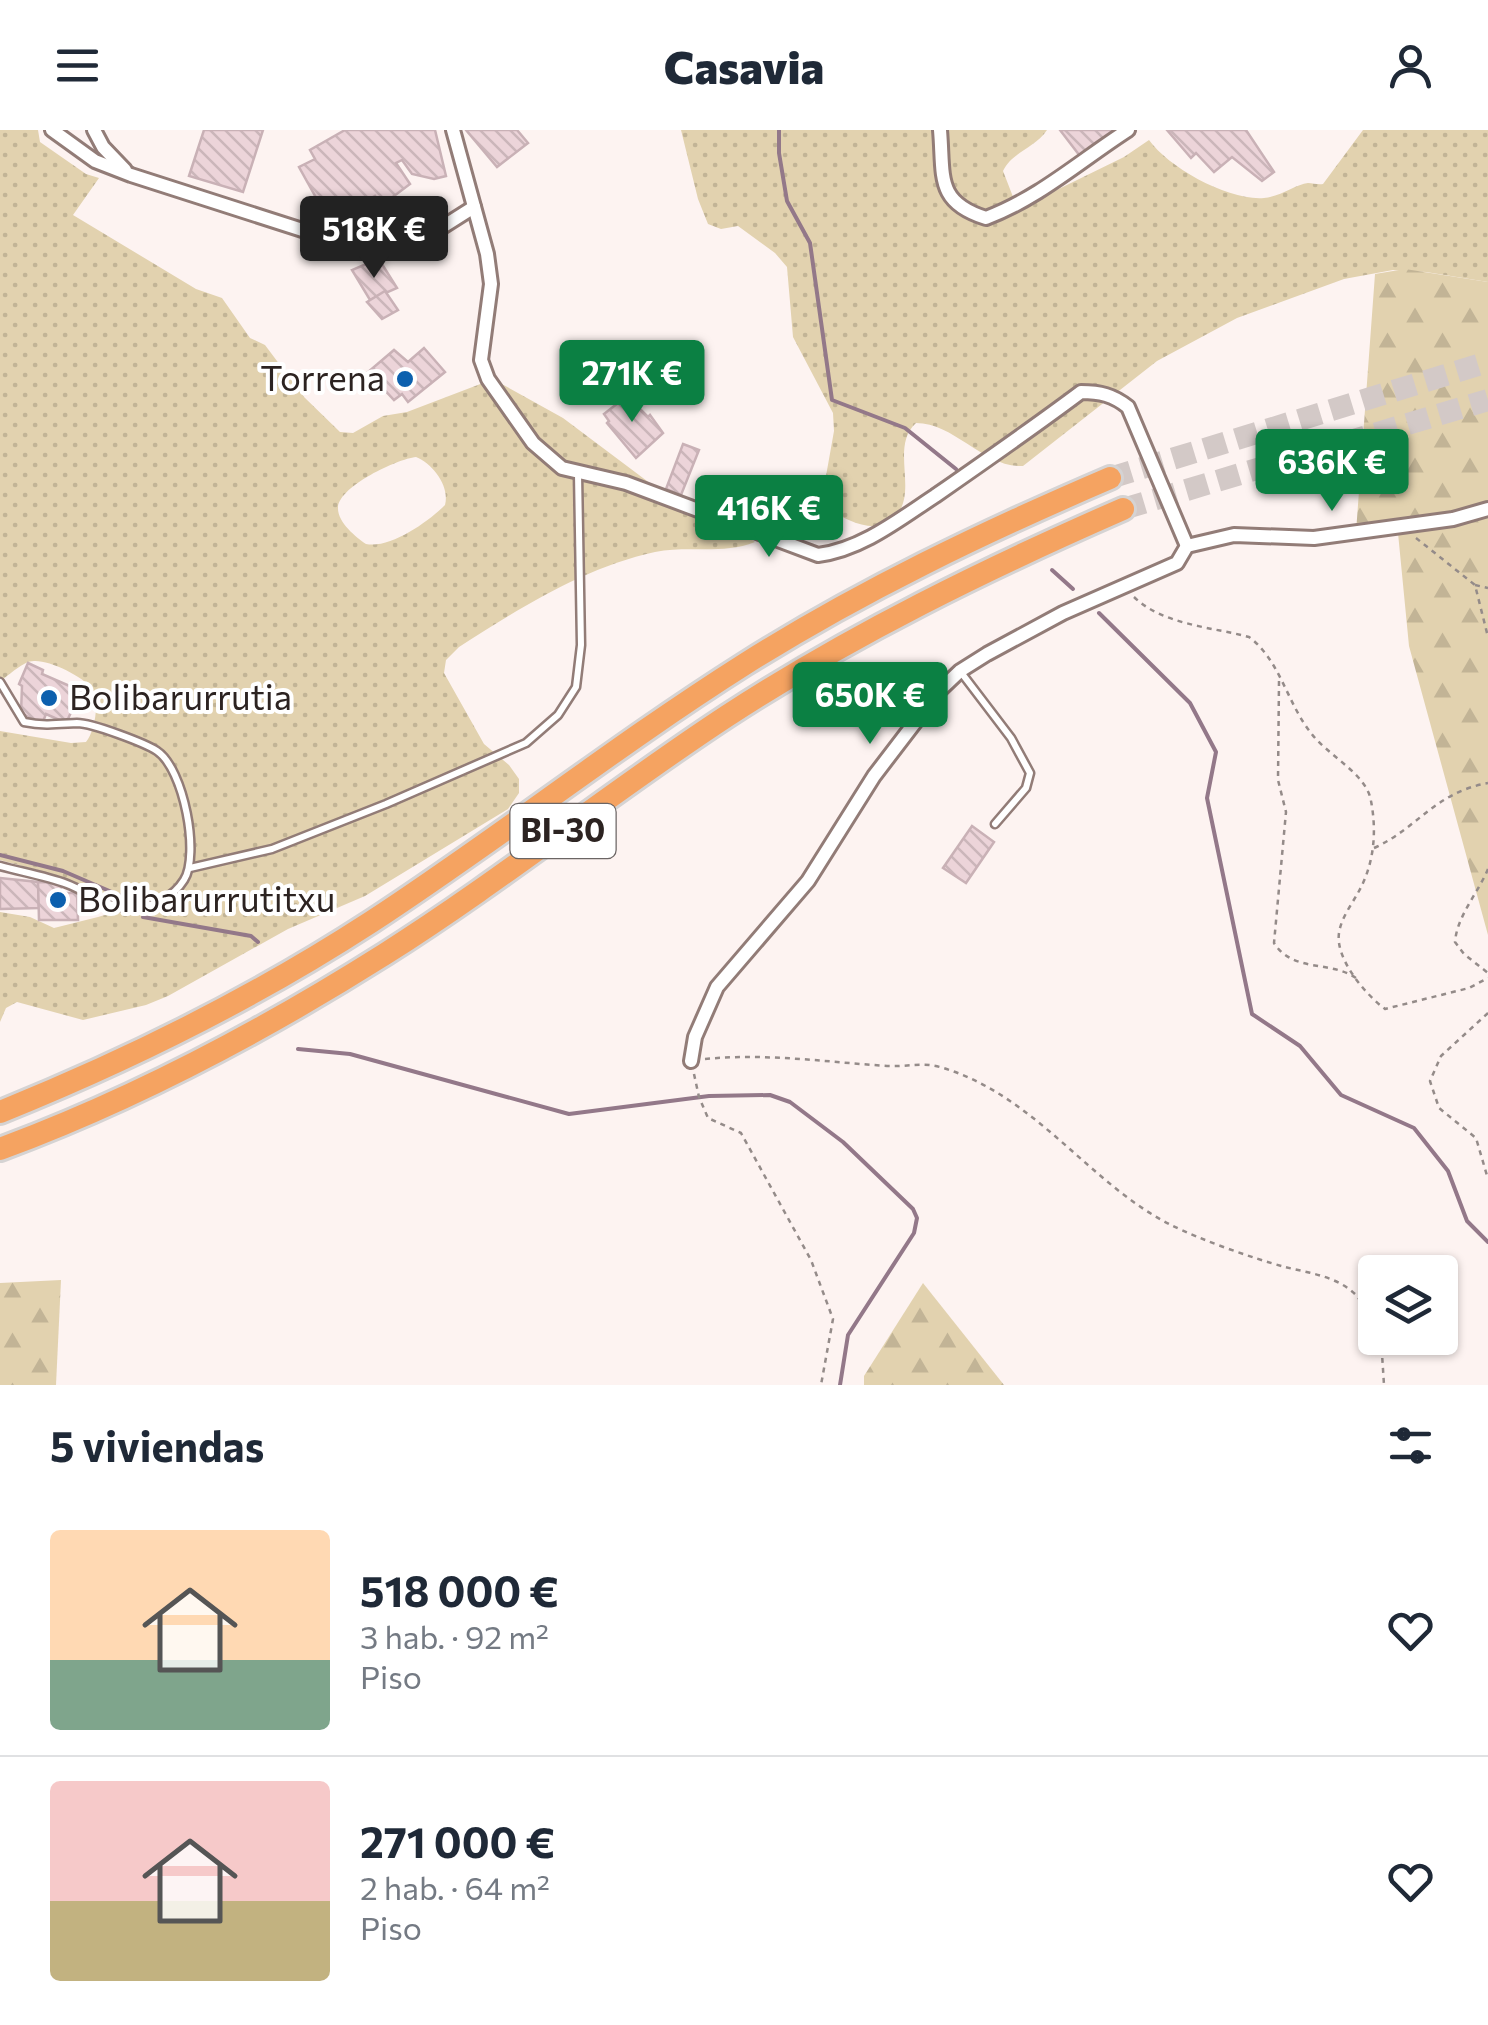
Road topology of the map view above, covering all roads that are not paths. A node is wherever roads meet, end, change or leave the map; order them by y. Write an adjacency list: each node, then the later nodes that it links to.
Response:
1 (52, 130): 6 (street)
2 (94, 130): 6 (street)
3 (452, 130): 7 (street)
4 (940, 130): 5 (street)
5 (1128, 130)
6 (130, 175): 7 (street)
7 (474, 207): 8 (street)
8 (578, 472): 12 (street); 17 (lane)
9 (1110, 478): 19 (highway, BI-30)
10 (1488, 508): 12 (street)
11 (1123, 510): 20 (highway, BI-30)
12 (1187, 546): 13 (street)
13 (960, 671): 15 (lane); 18 (street)
14 (0, 682): 17 (lane)
15 (995, 824)
16 (0, 866): 17 (lane)
17 (190, 868)
18 (691, 1061)
19 (0, 1112)
20 (0, 1149)

